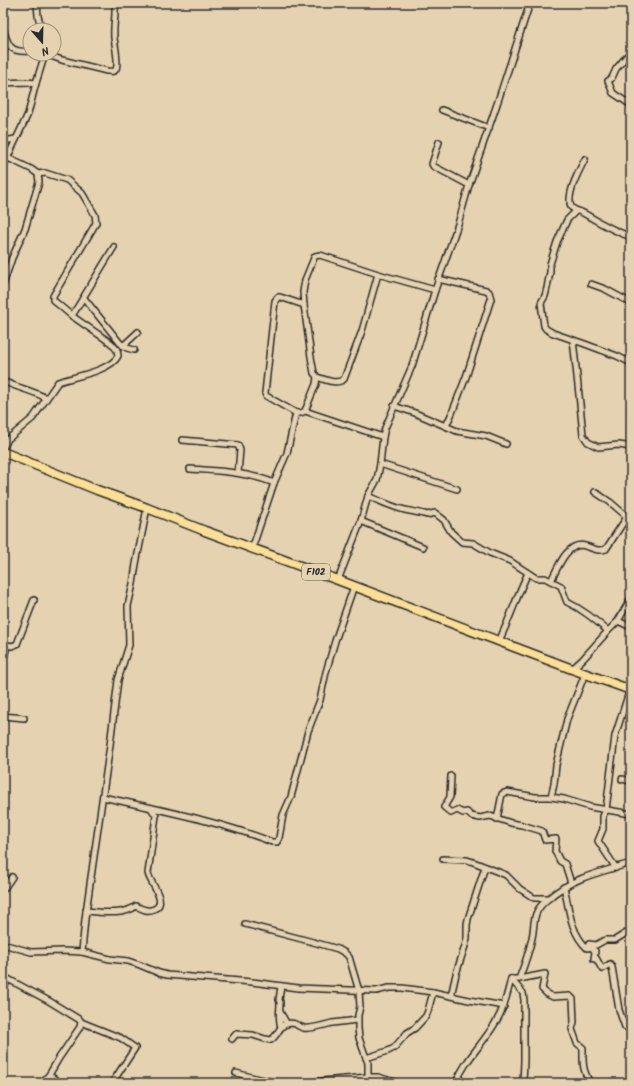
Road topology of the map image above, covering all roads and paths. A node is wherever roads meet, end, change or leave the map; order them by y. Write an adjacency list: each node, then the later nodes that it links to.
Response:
1 (37, 3): 4 (street)
2 (115, 3): 8 (street)
3 (530, 3): 14 (street)
4 (40, 22)
5 (3, 28): 6 (street)
6 (22, 51)
7 (631, 51): 12 (street)
8 (62, 60)
9 (42, 62): 10 (street)
10 (36, 82): 11 (street); 15 (street)
11 (3, 84)
12 (631, 105)
13 (442, 110): 14 (street)
14 (489, 128): 22 (street)
15 (16, 139): 16 (street); 18 (street)
16 (3, 141)
17 (439, 142): 22 (street)
18 (8, 158): 20 (street); 21 (street)
19 (585, 159): 23 (street)
20 (3, 167)
21 (38, 174): 29 (street); 34 (street)
22 (469, 185): 27 (street)
23 (576, 211): 24 (street); 36 (street)
24 (631, 237)
25 (114, 247): 31 (street)
26 (378, 274): 30 (street); 33 (street); 40 (street)
27 (438, 279): 30 (street); 47 (street)
28 (591, 284): 32 (street)
29 (3, 285)
30 (435, 290): 43 (street)
31 (84, 298): 34 (street); 37 (street)
32 (631, 303)
33 (304, 305): 40 (street); 45 (street)
34 (72, 316): 42 (street)
35 (138, 332): 37 (street)
36 (573, 340): 39 (street); 51 (street)
37 (123, 346): 38 (street)
38 (134, 350)
39 (631, 363)
40 (317, 377): 44 (street)
41 (3, 381): 42 (street)
42 (46, 398): 52 (street)
43 (394, 406): 47 (street); 48 (street)
44 (305, 411): 45 (street); 48 (street)
45 (296, 413): 57 (street)
46 (631, 418): 51 (street)
47 (446, 426): 50 (street)
48 (383, 437): 54 (street)
49 (182, 440): 56 (street)
50 (506, 444)
51 (630, 447)
52 (3, 448)
53 (3, 452): 61 (main road, F102)
54 (380, 464): 58 (street); 60 (street)
55 (190, 469): 56 (street)
56 (238, 473): 57 (street)
57 (274, 483): 65 (street)
58 (457, 489)
59 (595, 492): 62 (street)
60 (368, 496): 63 (street); 66 (street)
61 (147, 508): 65 (main road, F102); 87 (street)
62 (629, 519): 68 (street)
63 (361, 520): 64 (street); 67 (street)
64 (423, 547)
65 (252, 548): 67 (main road, F102)
66 (528, 574): 68 (street); 75 (street)
67 (338, 580): 69 (main road, F102)
68 (551, 581): 74 (street)
69 (354, 586): 75 (main road, F102); 88 (street)
70 (631, 598): 72 (street)
71 (34, 600): 76 (street)
72 (618, 621): 73 (street); 74 (street)
73 (631, 627)
74 (608, 631): 78 (street)
75 (499, 641): 78 (main road, F102)
76 (5, 645): 77 (street)
77 (3, 661)
78 (572, 669): 79 (main road, F102)
79 (585, 674): 80 (main road, F102); 86 (street)
80 (631, 689): 89 (street)
81 (3, 716): 82 (street)
82 (24, 718)
83 (451, 776): 91 (street)
84 (622, 779): 85 (street)
85 (631, 781)
86 (551, 797): 89 (street); 91 (street)
87 (103, 798): 88 (street); 101 (street)
88 (151, 808): 101 (street)
89 (606, 810): 90 (street); 95 (street)
90 (631, 814)
91 (497, 819): 97 (street)
92 (443, 859): 94 (street)
93 (631, 863): 95 (street)
94 (485, 867): 100 (street); 116 (street)
95 (616, 868): 97 (street)
96 (12, 877): 99 (street)
97 (571, 883): 98 (street)
98 (564, 887): 100 (street); 104 (street)
99 (3, 890)
100 (549, 898): 111 (street)
101 (86, 911): 106 (street)
102 (245, 924): 114 (street)
103 (631, 930): 104 (street)
104 (582, 943): 123 (street)
105 (3, 944): 106 (street)
106 (82, 952): 112 (street)
107 (3, 972): 109 (street)
108 (3, 975): 109 (street)
109 (8, 979): 113 (street); 120 (street)
110 (511, 979): 111 (street); 117 (street); 137 (street)
111 (519, 979): 138 (street)
112 (282, 986): 114 (street); 118 (street)
113 (3, 990)
114 (359, 991): 115 (street); 119 (street)
115 (433, 992): 116 (street); 125 (street)
116 (451, 996): 117 (street)
117 (504, 1006): 136 (street)
118 (280, 1012): 121 (street); 122 (street)
119 (357, 1020): 121 (street); 125 (street)
120 (82, 1022): 127 (street); 132 (street)
121 (287, 1024): 122 (street)
122 (281, 1027): 124 (street)
123 (625, 1027)
124 (232, 1039)
125 (366, 1058): 128 (street)
126 (236, 1073): 133 (street)
127 (48, 1075): 130 (street); 131 (street)
128 (368, 1077): 129 (street); 135 (street)
129 (343, 1081): 134 (street)
130 (41, 1083)
131 (60, 1083)
132 (112, 1083)
133 (280, 1083)
134 (300, 1083)
135 (398, 1083)
136 (456, 1083)
137 (523, 1083)
138 (590, 1083)

